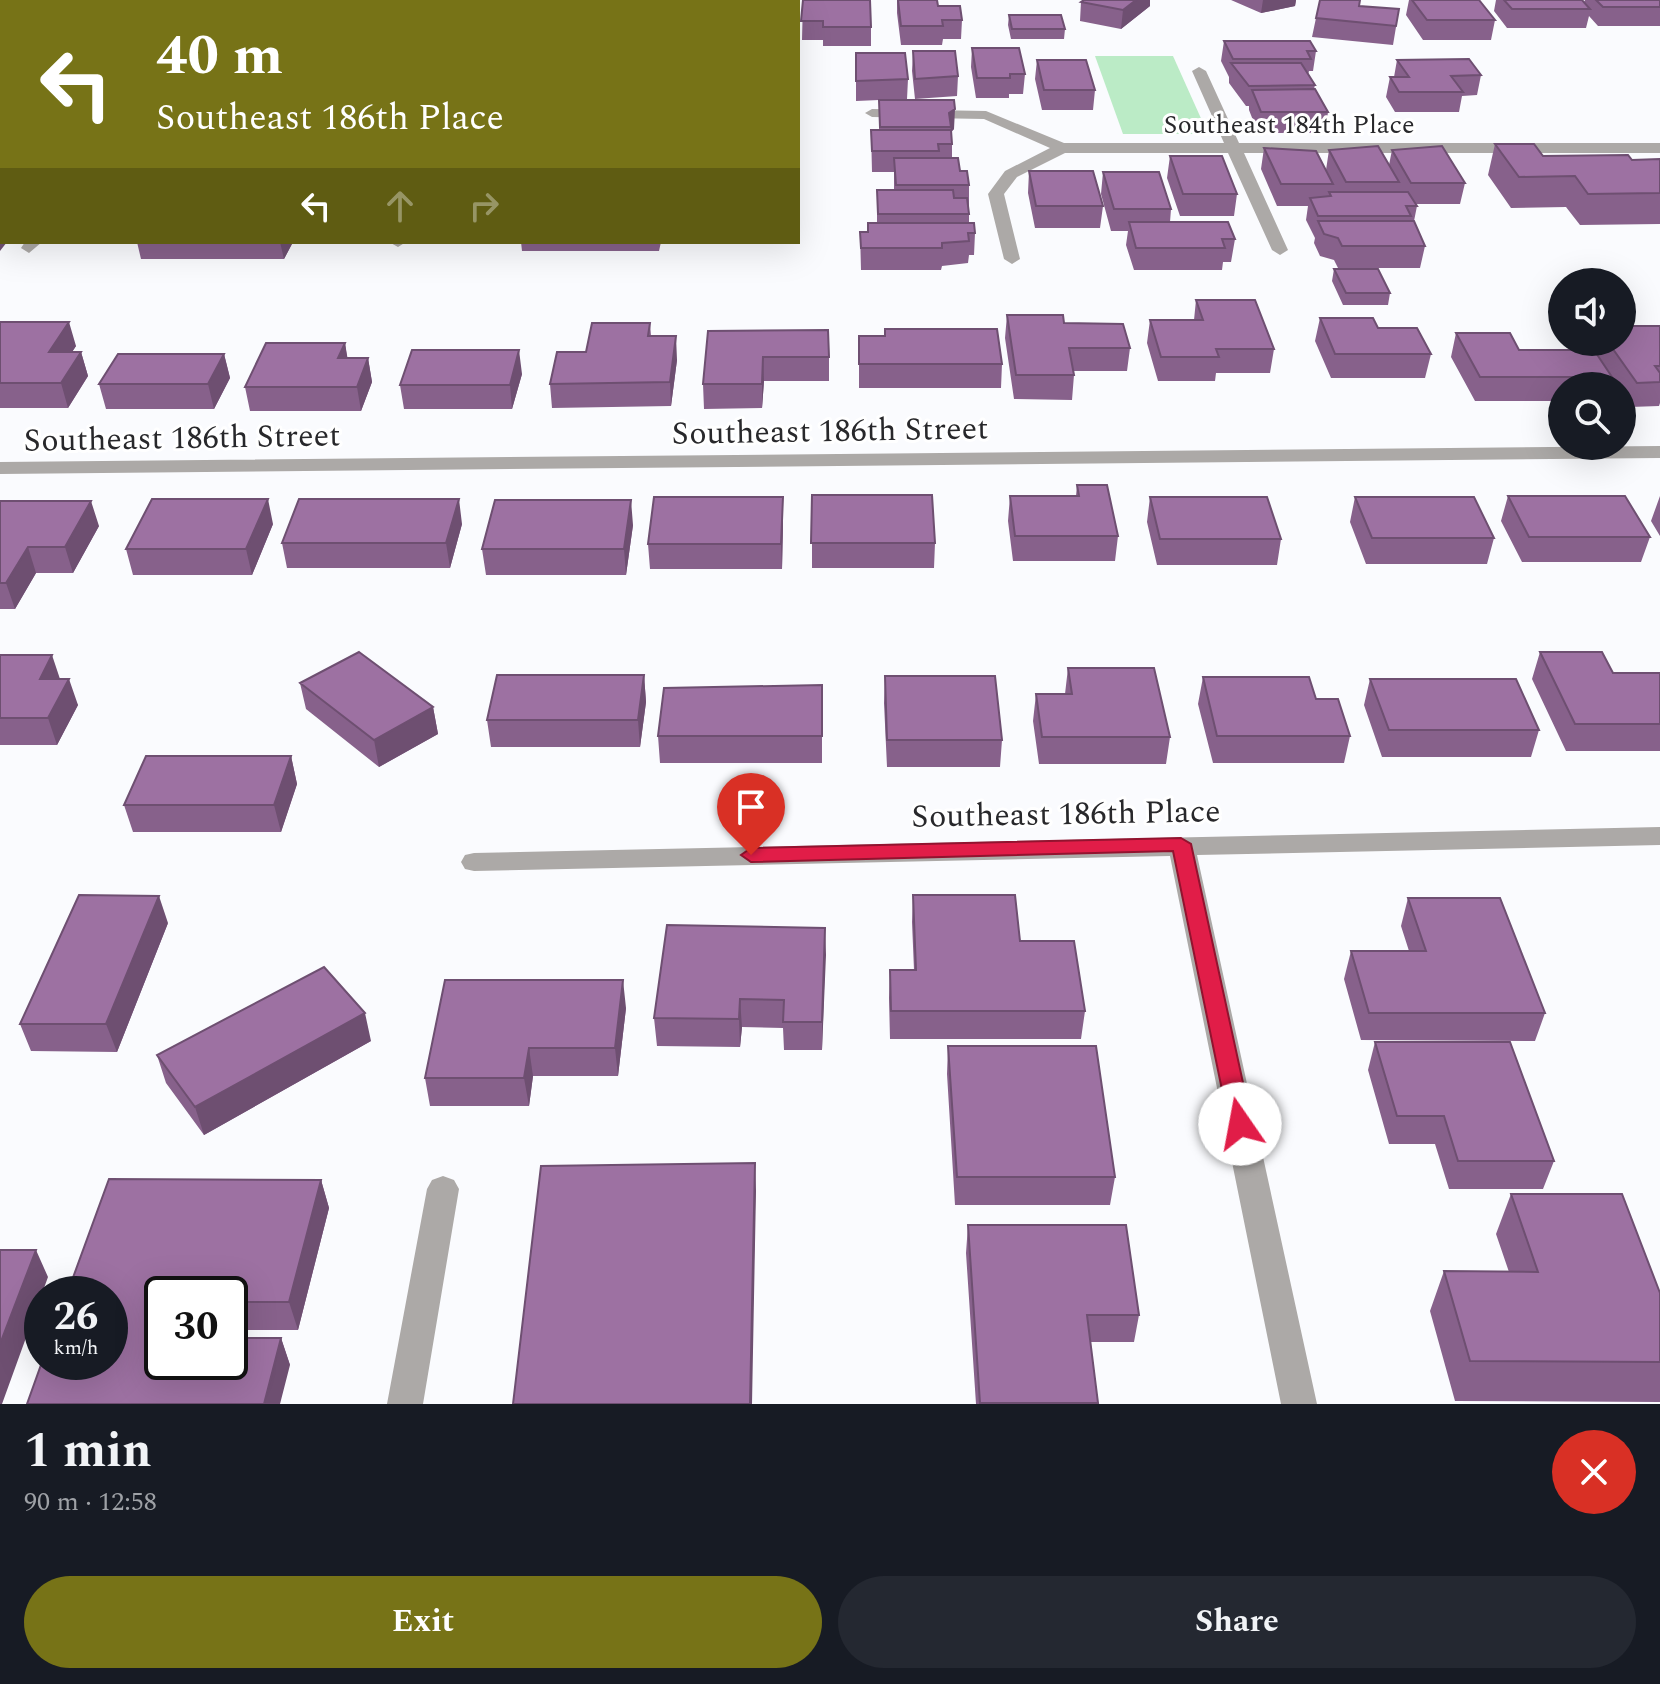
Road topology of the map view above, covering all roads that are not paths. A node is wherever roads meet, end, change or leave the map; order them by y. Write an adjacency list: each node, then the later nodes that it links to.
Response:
1 (1199, 71): 4 (street)
2 (872, 113): 3 (street)
3 (1062, 148): 4 (street, Southeast 184th Place); 7 (street)
4 (1232, 148): 5 (street, Southeast 184th Place); 6 (street)
5 (1660, 148)
6 (1280, 250)
7 (1012, 259)
8 (1660, 452): 9 (street, Southeast 186th Street)
9 (0, 468)
10 (1660, 836): 11 (street, Southeast 186th Place)
11 (1181, 844): 12 (street, Southeast 186th Place); 15 (street)
12 (474, 862)
13 (443, 1189): 14 (street)
14 (405, 1404)
15 (1299, 1404)

